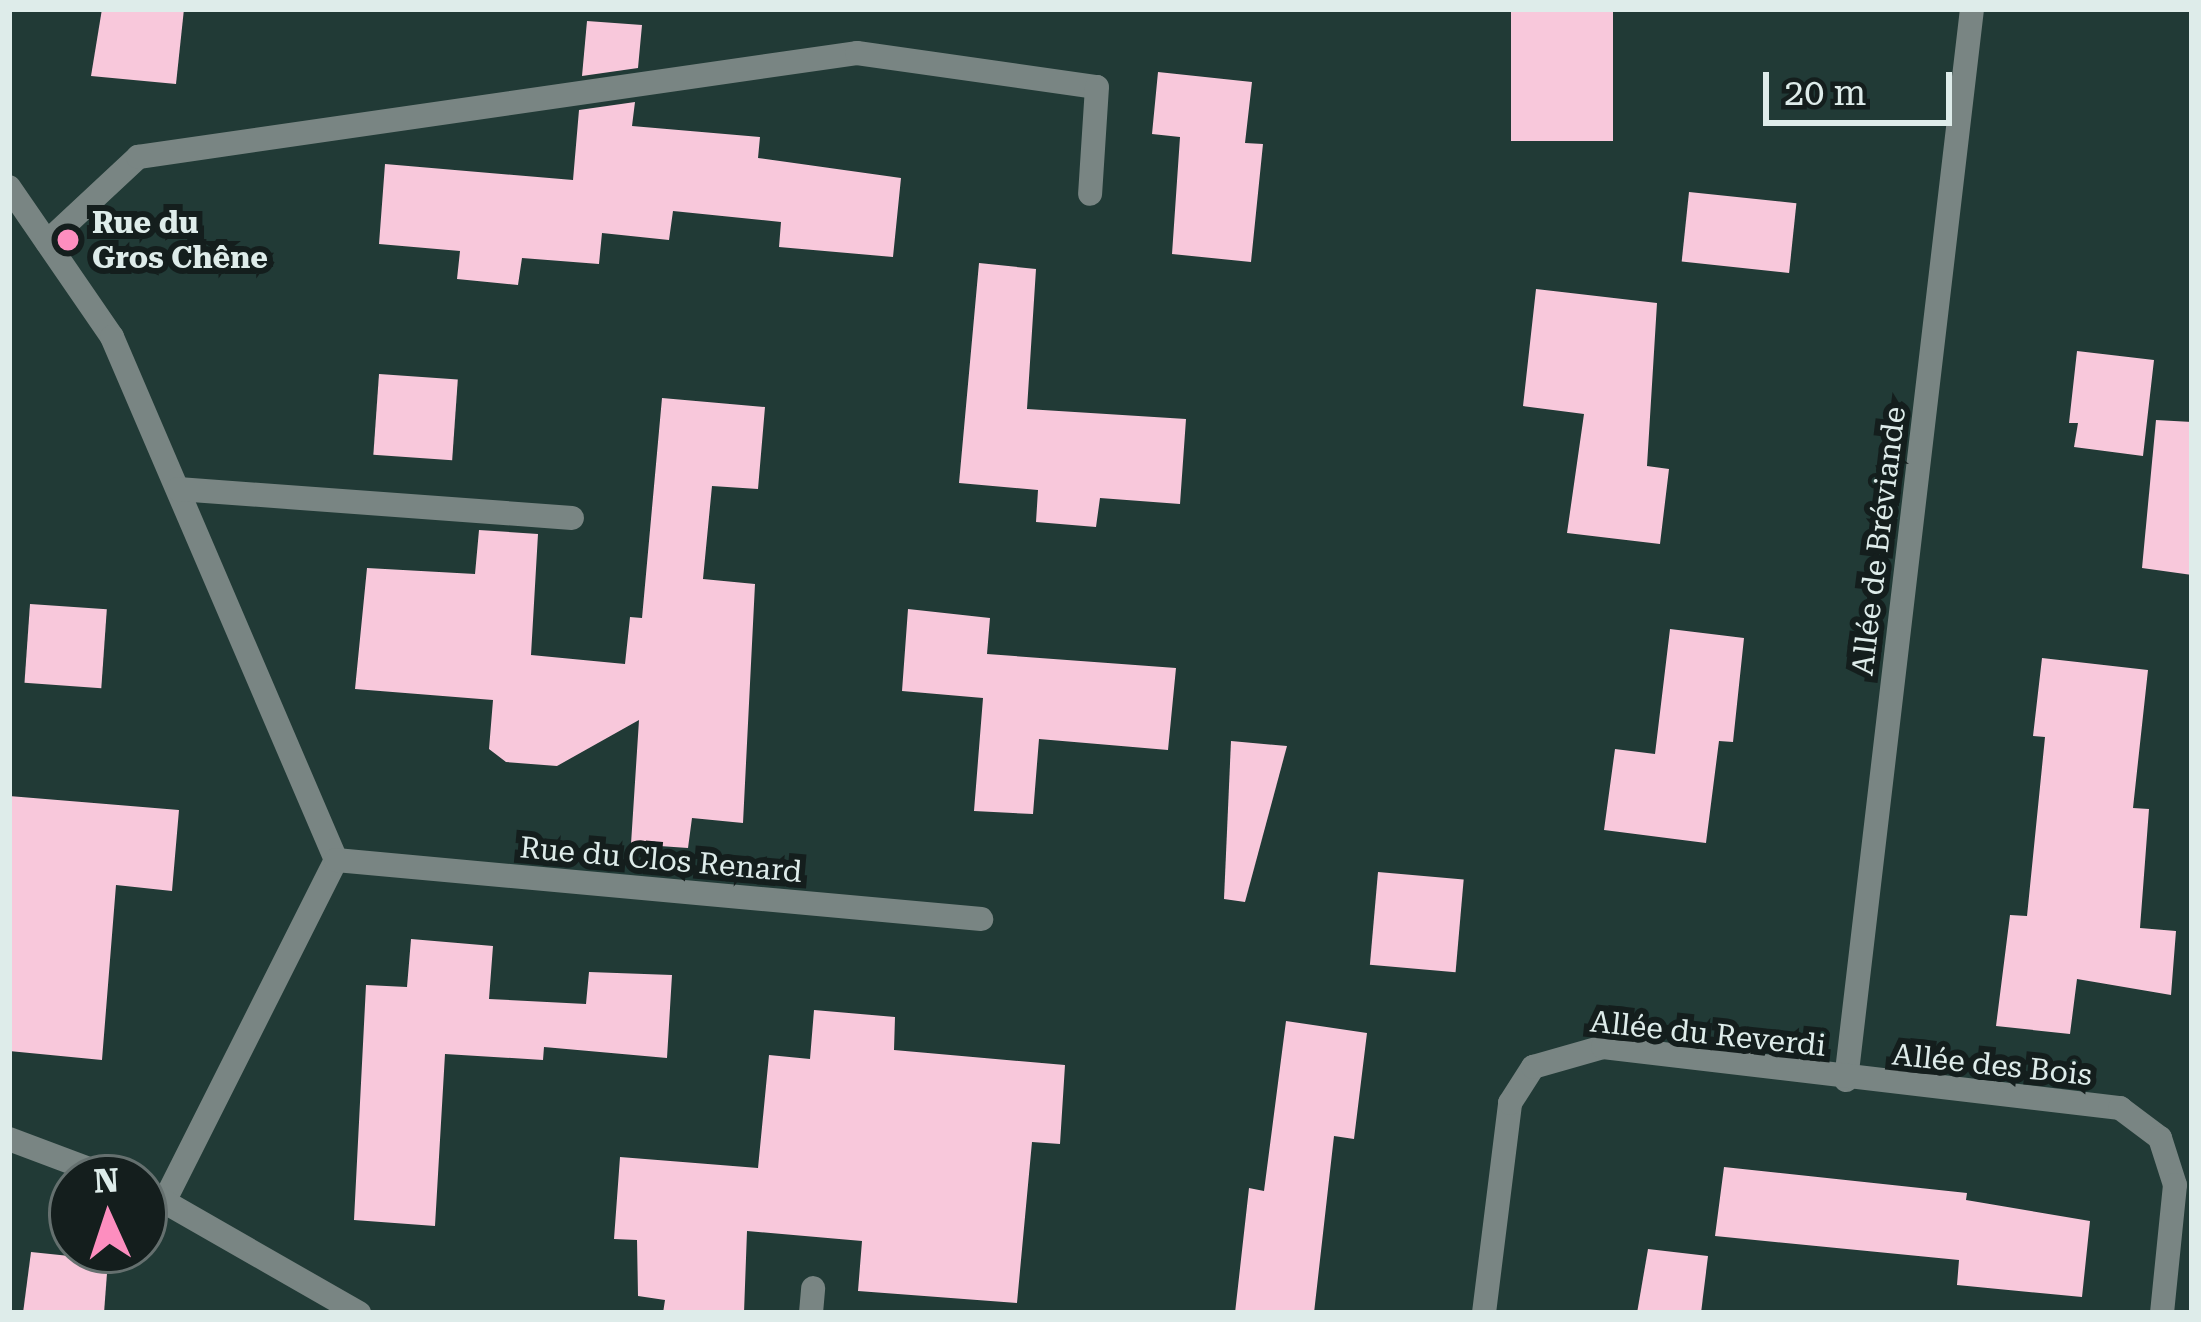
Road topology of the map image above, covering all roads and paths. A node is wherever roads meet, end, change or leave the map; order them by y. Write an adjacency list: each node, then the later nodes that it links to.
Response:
1 (1972, 9): 9 (street, Allée de Bréviande)
2 (9, 187): 4 (street)
3 (1090, 194): 4 (street)
4 (47, 242): 5 (street)
5 (178, 489): 6 (street); 7 (street)
6 (572, 518)
7 (336, 860): 8 (street, Rue du Clos Renard); 12 (street)
8 (981, 919)
9 (1846, 1080): 15 (street, Allée du Reverdi); 16 (street, Allée des Bois)
10 (9, 1139): 11 (street)
11 (49, 1154)
12 (168, 1170)
13 (168, 1202): 14 (street)
14 (359, 1313)
15 (1484, 1313)
16 (2162, 1313)

